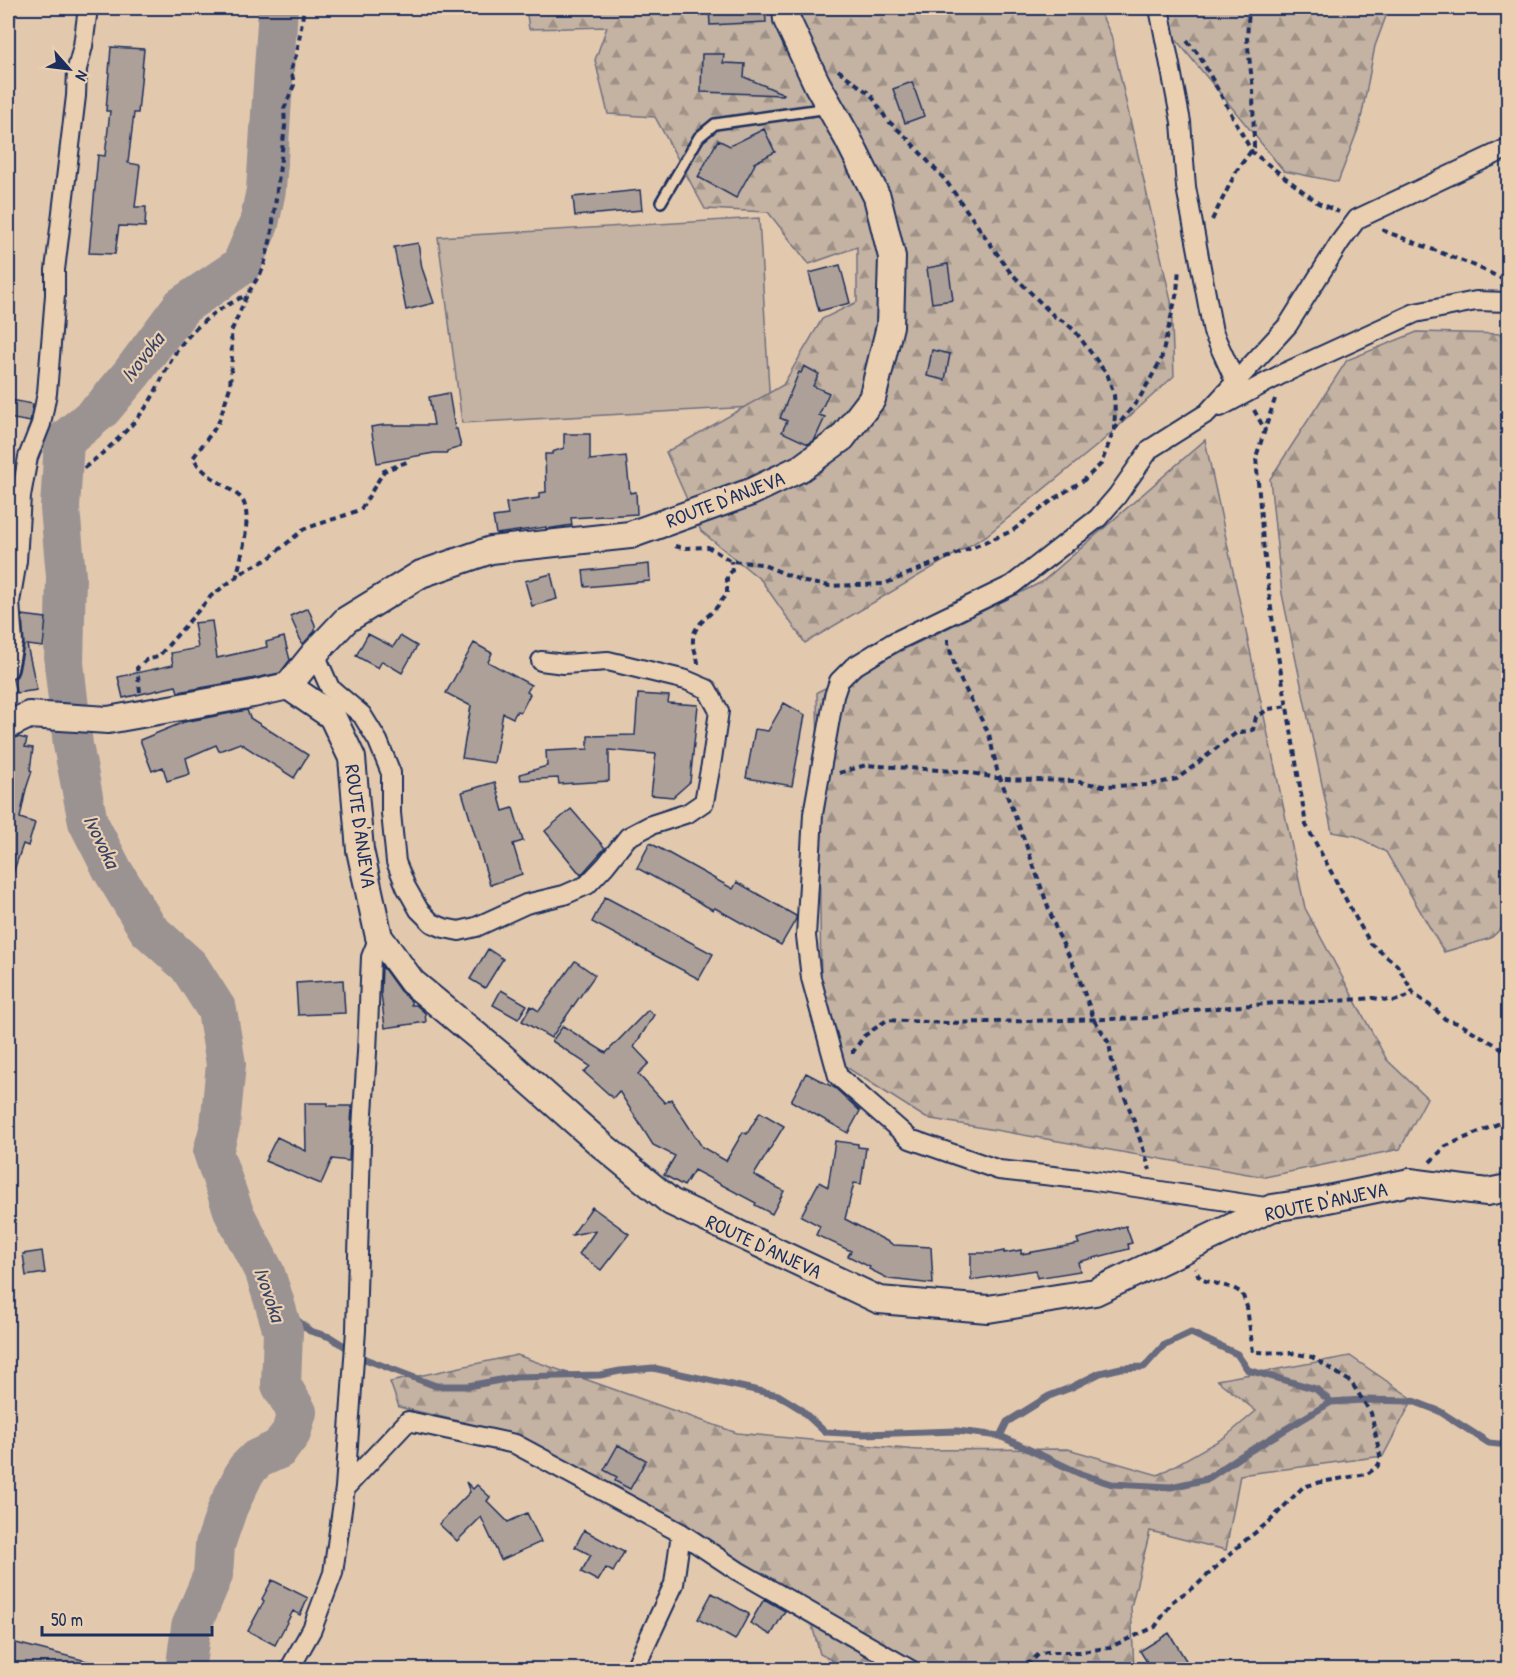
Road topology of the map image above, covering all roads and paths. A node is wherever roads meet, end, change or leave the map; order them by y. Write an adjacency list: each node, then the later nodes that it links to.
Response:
1 (88, 8): 28 (street)
2 (304, 8): 14 (path)
3 (786, 8): 7 (street, ROUTE D'ANJEVA)
4 (1248, 8): 9 (path)
5 (1160, 9): 9 (path); 12 (street)
6 (832, 67): 19 (path)
7 (830, 108): 10 (lane); 26 (street, ROUTE D'ANJEVA)
8 (1509, 148): 11 (street)
9 (1252, 152): 11 (path); 12 (path)
10 (661, 202)
11 (1357, 219): 13 (path); 17 (street)
12 (1198, 249): 17 (street); 19 (path)
13 (1509, 282)
14 (247, 295): 21 (path); 24 (path)
15 (1509, 302): 16 (street)
16 (1284, 374): 18 (street); 31 (path)
17 (1236, 383): 18 (street)
18 (1208, 413): 25 (street)
19 (1114, 430): 23 (path)
20 (409, 461): 24 (path)
21 (84, 468)
22 (672, 545): 23 (path)
23 (731, 561): 29 (path)
24 (236, 579): 32 (path)
25 (952, 614): 34 (path); 35 (street)
26 (317, 651): 29 (street); 30 (street, ROUTE D'ANJEVA)
27 (541, 661): 29 (street)
28 (8, 669)
29 (686, 680)
30 (288, 686): 32 (street); 36 (street, ROUTE D'ANJEVA)
31 (1287, 706): 34 (path); 37 (path)
32 (144, 713): 33 (street)
33 (18, 720)
34 (1001, 779): 35 (path); 38 (path)
35 (817, 794): 40 (street)
36 (380, 937): 46 (street, ROUTE D'ANJEVA); 47 (street)
37 (1414, 994): 38 (path); 39 (path)
38 (1094, 1019): 40 (path); 44 (path)
39 (1509, 1052)
40 (832, 1054): 44 (street)
41 (1509, 1112): 42 (path)
42 (1410, 1182): 43 (street, ROUTE D'ANJEVA); 45 (street, ROUTE D'ANJEVA)
43 (1509, 1188)
44 (1156, 1191): 45 (street)
45 (1272, 1208): 46 (street, ROUTE D'ANJEVA)
46 (1194, 1245): 52 (path)
47 (345, 1488): 48 (street); 49 (street)
48 (681, 1533): 50 (street); 51 (street)
49 (289, 1670)
50 (634, 1670)
51 (910, 1670)
52 (1017, 1670)

